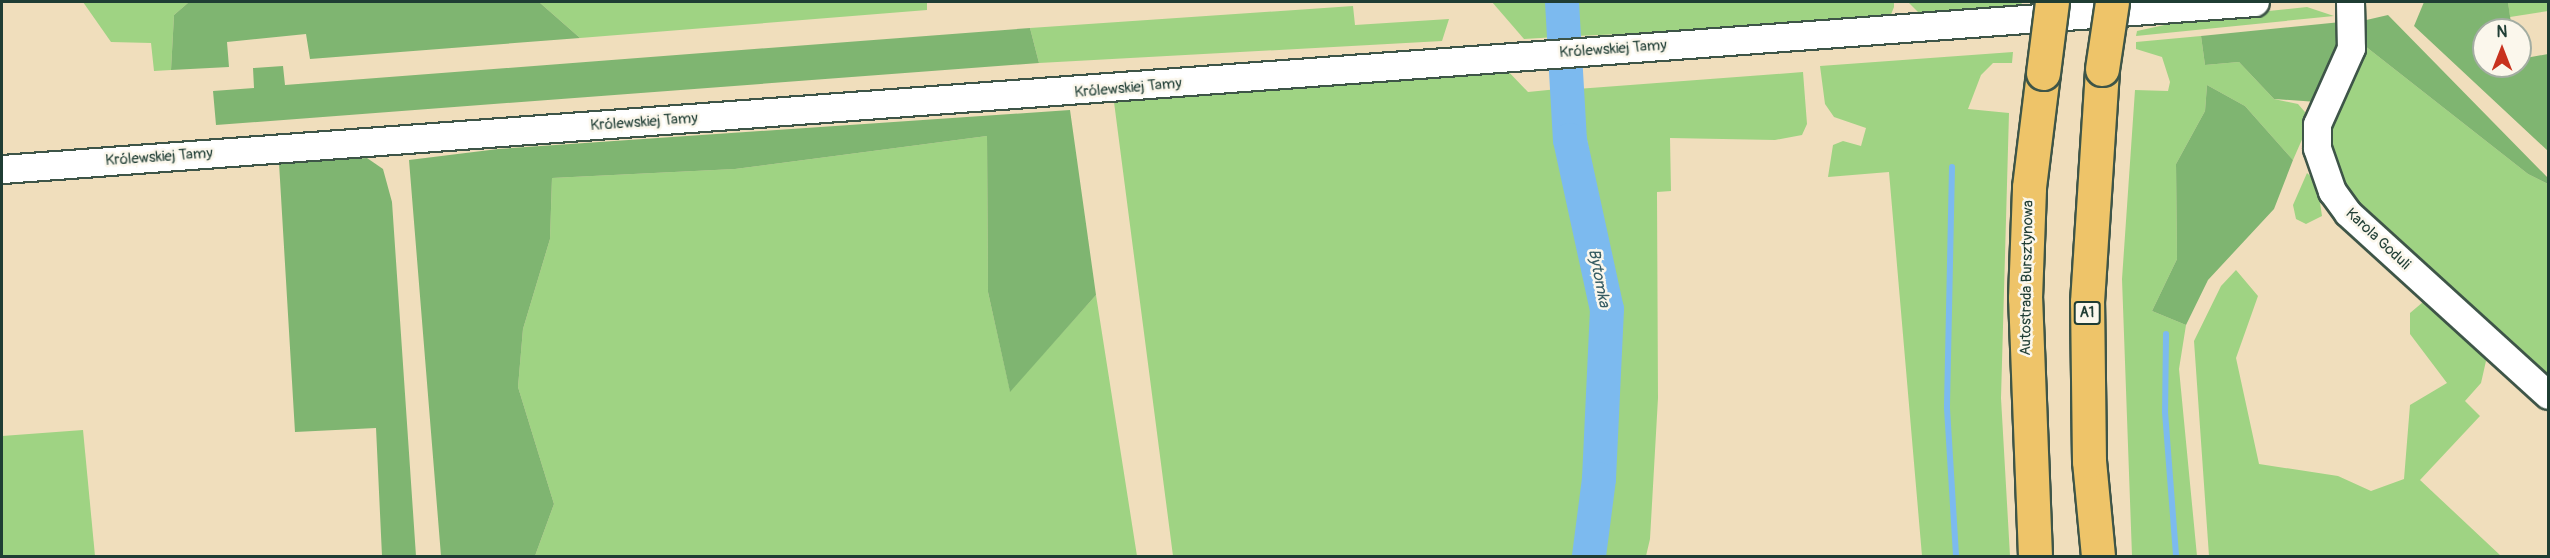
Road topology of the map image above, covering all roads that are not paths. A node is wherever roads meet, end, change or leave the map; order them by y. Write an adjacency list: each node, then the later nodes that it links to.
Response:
1 (2052, 2): 7 (highway, Autostrada Bursztynowa, bridge)
2 (2112, 2): 8 (highway, A1, bridge)
3 (2255, 2): 5 (street, Królewskiej Tamy)
4 (2350, 2): 6 (street, Karola Goduli)
5 (2, 169)
6 (2548, 395)
7 (2035, 556)
8 (2098, 556)

